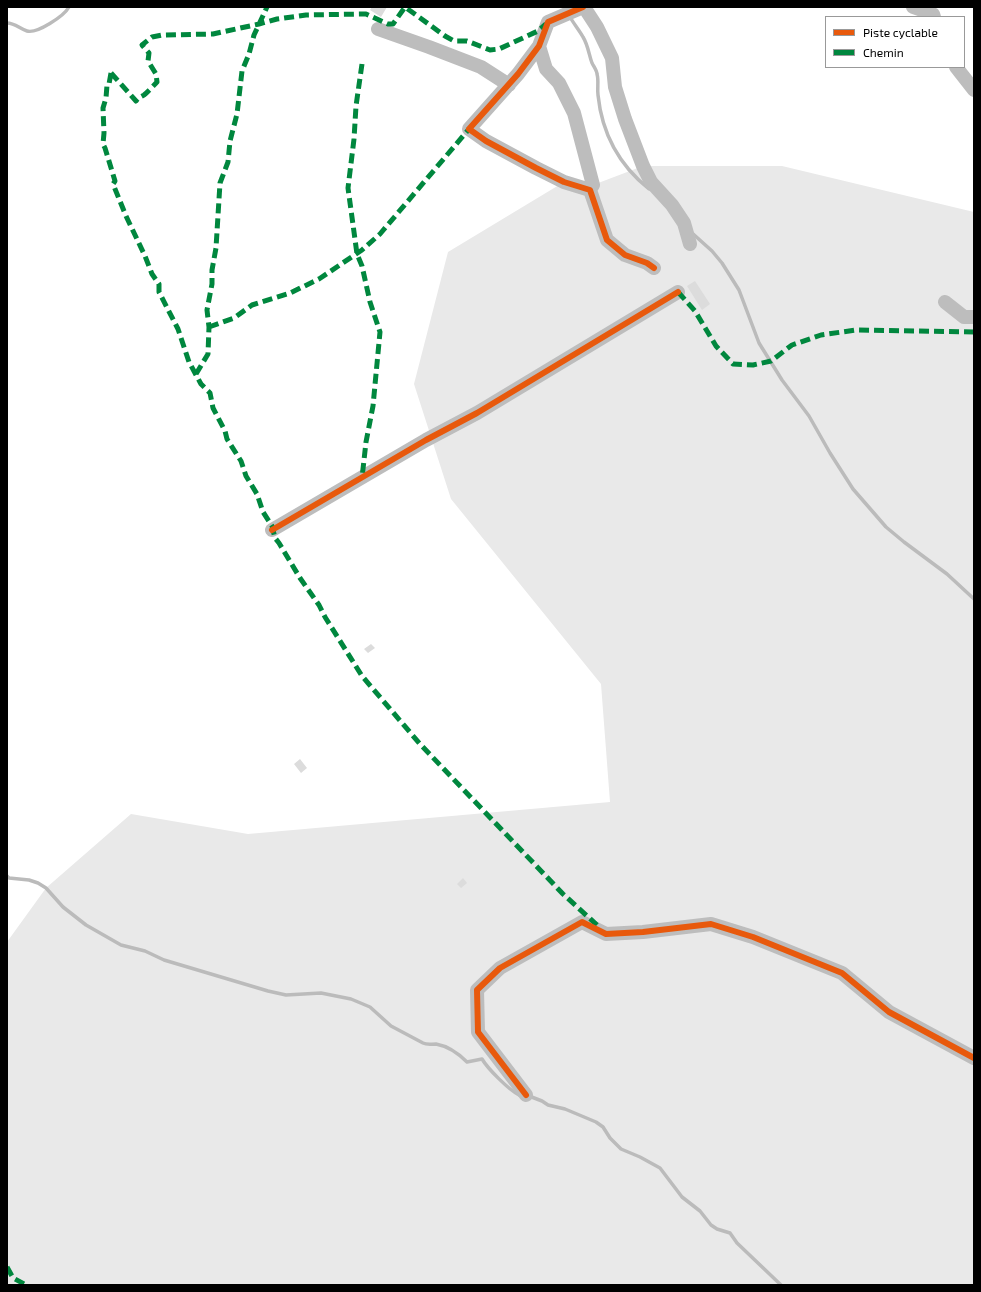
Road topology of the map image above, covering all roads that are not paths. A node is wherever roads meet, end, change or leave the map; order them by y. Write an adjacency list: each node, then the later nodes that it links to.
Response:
1 (584, 7): 5 (street); 10 (street)
2 (913, 7): 3 (street)
3 (934, 16)
4 (378, 29): 7 (street)
5 (540, 46): 7 (street); 9 (street)
6 (957, 68): 8 (street)
7 (509, 85): 9 (street)
8 (974, 90)
9 (590, 190): 11 (street)
10 (690, 244)
11 (654, 268)
12 (678, 292): 15 (street)
13 (945, 302): 14 (street)
14 (974, 318)
15 (272, 530)
16 (974, 1058): 17 (street)
17 (526, 1095)

